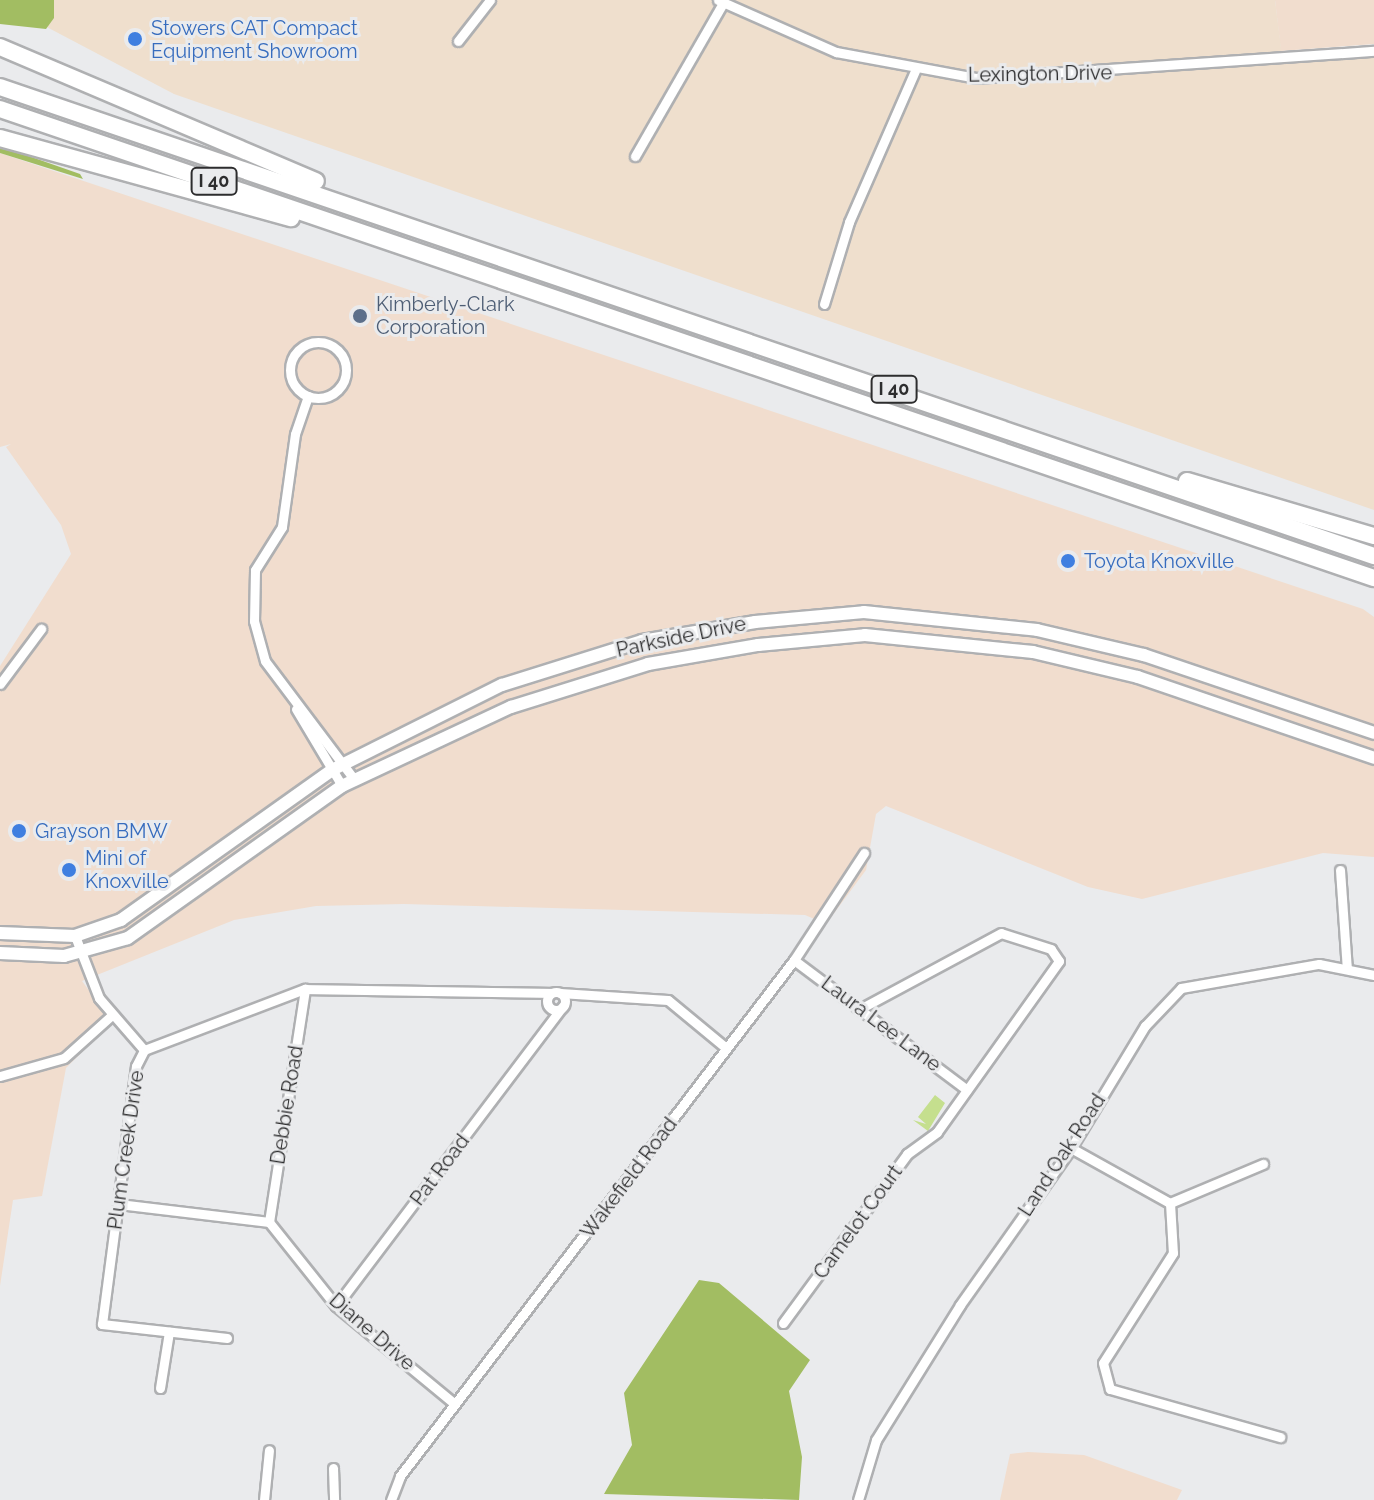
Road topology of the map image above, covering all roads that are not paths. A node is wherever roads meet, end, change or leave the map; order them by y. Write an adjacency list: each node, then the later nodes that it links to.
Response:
1 (490, 0): 3 (street)
2 (720, 1): 6 (street, Lexington Drive); 10 (street)
3 (458, 41)
4 (0, 47): 11 (highway)
5 (1374, 51): 6 (street, Lexington Drive)
6 (915, 71): 13 (street)
7 (0, 87): 11 (highway, I 40)
8 (0, 109): 12 (highway, I 40)
9 (0, 138): 12 (highway)
10 (635, 156)
11 (413, 223): 15 (highway, I 40)
12 (428, 256): 18 (highway, I 40)
13 (824, 304)
14 (308, 396): 14 (street); 23 (street)
15 (1019, 432): 16 (highway); 17 (highway, I 40)
16 (1374, 536)
17 (1374, 556)
18 (1374, 578)
19 (41, 629): 20 (street)
20 (0, 684)
21 (1374, 733): 23 (street, Parkside Drive)
22 (1374, 758): 24 (street, Parkside Drive)
23 (337, 767): 24 (street); 28 (street, Parkside Drive)
24 (348, 782): 30 (street, Parkside Drive)
25 (864, 853): 31 (street, Wakefield Road)
26 (1340, 870): 32 (street)
27 (0, 933): 28 (street, Parkside Drive)
28 (75, 936): 30 (street)
29 (0, 953): 30 (street, Parkside Drive)
30 (80, 954): 39 (street)
31 (794, 960): 38 (street, Laura Lee Lane); 41 (street, Wakefield Road)
32 (1347, 969): 33 (street, Land Oak Road); 45 (street, Land Oak Road)
33 (1374, 975)
34 (305, 989): 36 (street, Plum Creek Drive); 42 (street, Plum Creek Drive); 49 (street, Debbie Road)
35 (582, 995): 36 (street, Plum Creek Drive); 37 (street, Plum Creek Drive); 41 (street, Plum Creek Drive)
36 (551, 998): 37 (street, Plum Creek Drive); 37 (street); 40 (street)
37 (564, 1005): 40 (street, Pat Road)
38 (862, 1008): 44 (street, Laura Lee Lane); 44 (street, Camelot Court)
39 (112, 1015): 42 (street); 43 (street)
40 (544, 1035): 50 (street, Pat Road)
41 (726, 1048): 55 (street, Wakefield Road)
42 (144, 1050): 48 (street, Plum Creek Drive)
43 (0, 1076)
44 (967, 1090): 51 (street, Camelot Court)
45 (1071, 1148): 47 (street); 62 (street, Land Oak Road)
46 (1263, 1164): 47 (street)
47 (1170, 1203): 56 (street)
48 (119, 1204): 49 (street); 52 (street, Plum Creek Drive)
49 (269, 1222): 50 (street, Diane Drive)
50 (336, 1306): 55 (street, Diane Drive)
51 (783, 1323)
52 (169, 1332): 53 (street, Plum Creek Drive); 54 (street)
53 (227, 1338)
54 (160, 1388)
55 (455, 1404): 61 (street, Wakefield Road)
56 (1280, 1437)
57 (269, 1450): 59 (street)
58 (333, 1468): 60 (street)
59 (264, 1500)
60 (334, 1500)
61 (391, 1500)
62 (858, 1500)

